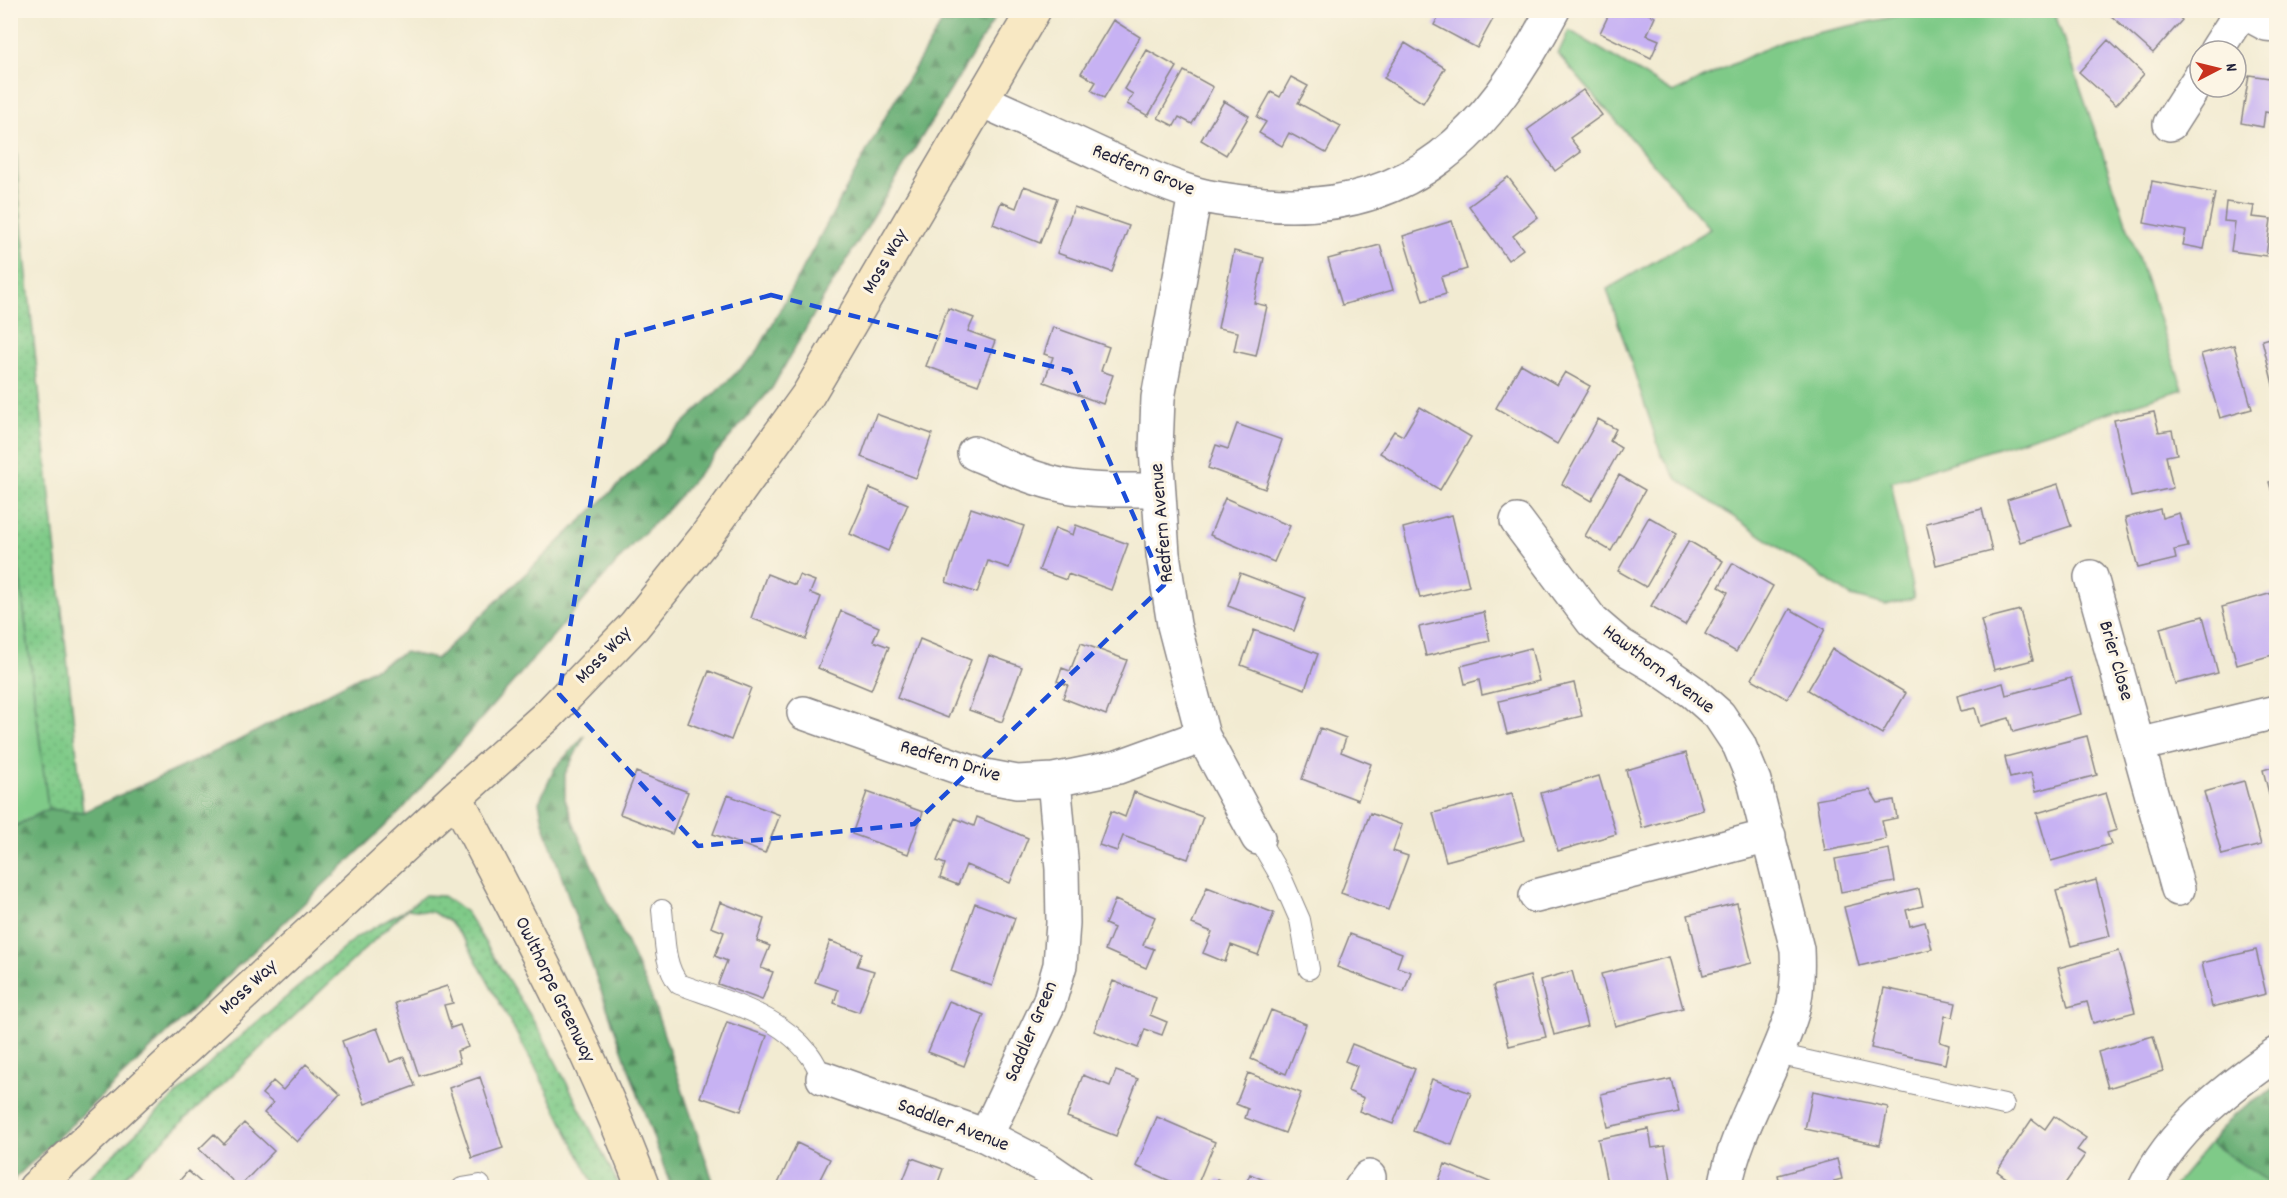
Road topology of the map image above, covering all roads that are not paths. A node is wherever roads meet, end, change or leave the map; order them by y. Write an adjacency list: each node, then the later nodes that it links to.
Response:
1 (1034, 10): 7 (street, Moss Way)
2 (1553, 10): 9 (street, Redfern Grove)
3 (2240, 11): 4 (street); 5 (street)
4 (2277, 25)
5 (2223, 39)
6 (2188, 96): 8 (street)
7 (981, 100): 9 (street, Redfern Grove); 19 (street, Moss Way)
8 (2170, 124)
9 (1195, 194): 11 (street, Redfern Avenue)
10 (974, 453): 11 (street)
11 (1158, 490): 16 (street, Redfern Avenue)
12 (1517, 521): 20 (street, Hawthorn Avenue)
13 (2091, 577): 17 (street, Brier Close)
14 (2277, 712): 17 (street)
15 (804, 713): 18 (street, Redfern Drive)
16 (1203, 736): 18 (street, Redfern Drive); 21 (street, Redfern Avenue)
17 (2138, 745): 22 (street, Brier Close)
18 (1054, 780): 30 (street, Saddler Green)
19 (456, 797): 31 (street, Moss Way); 32 (street, Owlthorpe Greenway)
20 (1769, 836): 23 (street); 26 (street, Hawthorn Avenue)
21 (1258, 838): 25 (lane)
22 (2178, 889)
23 (1536, 896)
24 (662, 910): 28 (lane)
25 (1309, 969)
26 (1777, 1054): 29 (lane); 34 (street, Hawthorn Avenue)
27 (2277, 1054): 35 (street)
28 (823, 1078): 30 (street, Saddler Avenue)
29 (2004, 1105)
30 (986, 1136): 33 (street, Saddler Avenue)
31 (35, 1188)
32 (643, 1188)
33 (1076, 1188)
34 (1725, 1188)
35 (2145, 1188)

